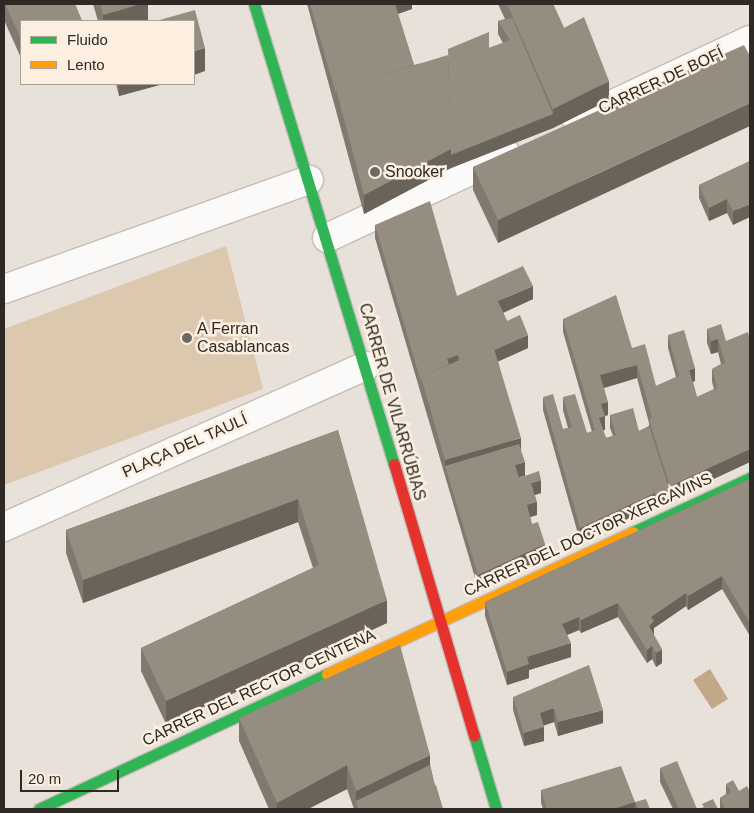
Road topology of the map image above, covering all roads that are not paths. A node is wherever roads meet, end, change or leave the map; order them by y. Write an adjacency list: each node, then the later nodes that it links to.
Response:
1 (254, 4): 5 (main road, CARRER DE VILARRÚBIAS)
2 (749, 42): 3 (street, CARRER DE BOFÍ)
3 (558, 130)
4 (530, 142): 6 (street)
5 (309, 180): 6 (main road, CARRER DE VILARRÚBIAS); 7 (street)
6 (327, 238): 8 (main road, CARRER DE VILARRÚBIAS)
7 (4, 289)
8 (366, 366): 10 (street, PLAÇA DEL TAULÍ); 11 (main road, CARRER DE VILARRÚBIAS)
9 (750, 478): 11 (main road, CARRER DEL DOCTOR XERCAVINS)
10 (4, 527)
11 (439, 621): 12 (main road, CARRER DEL RECTOR CENTENA); 13 (main road, CARRER DE VILARRÚBIAS)
12 (39, 809)
13 (496, 809)

